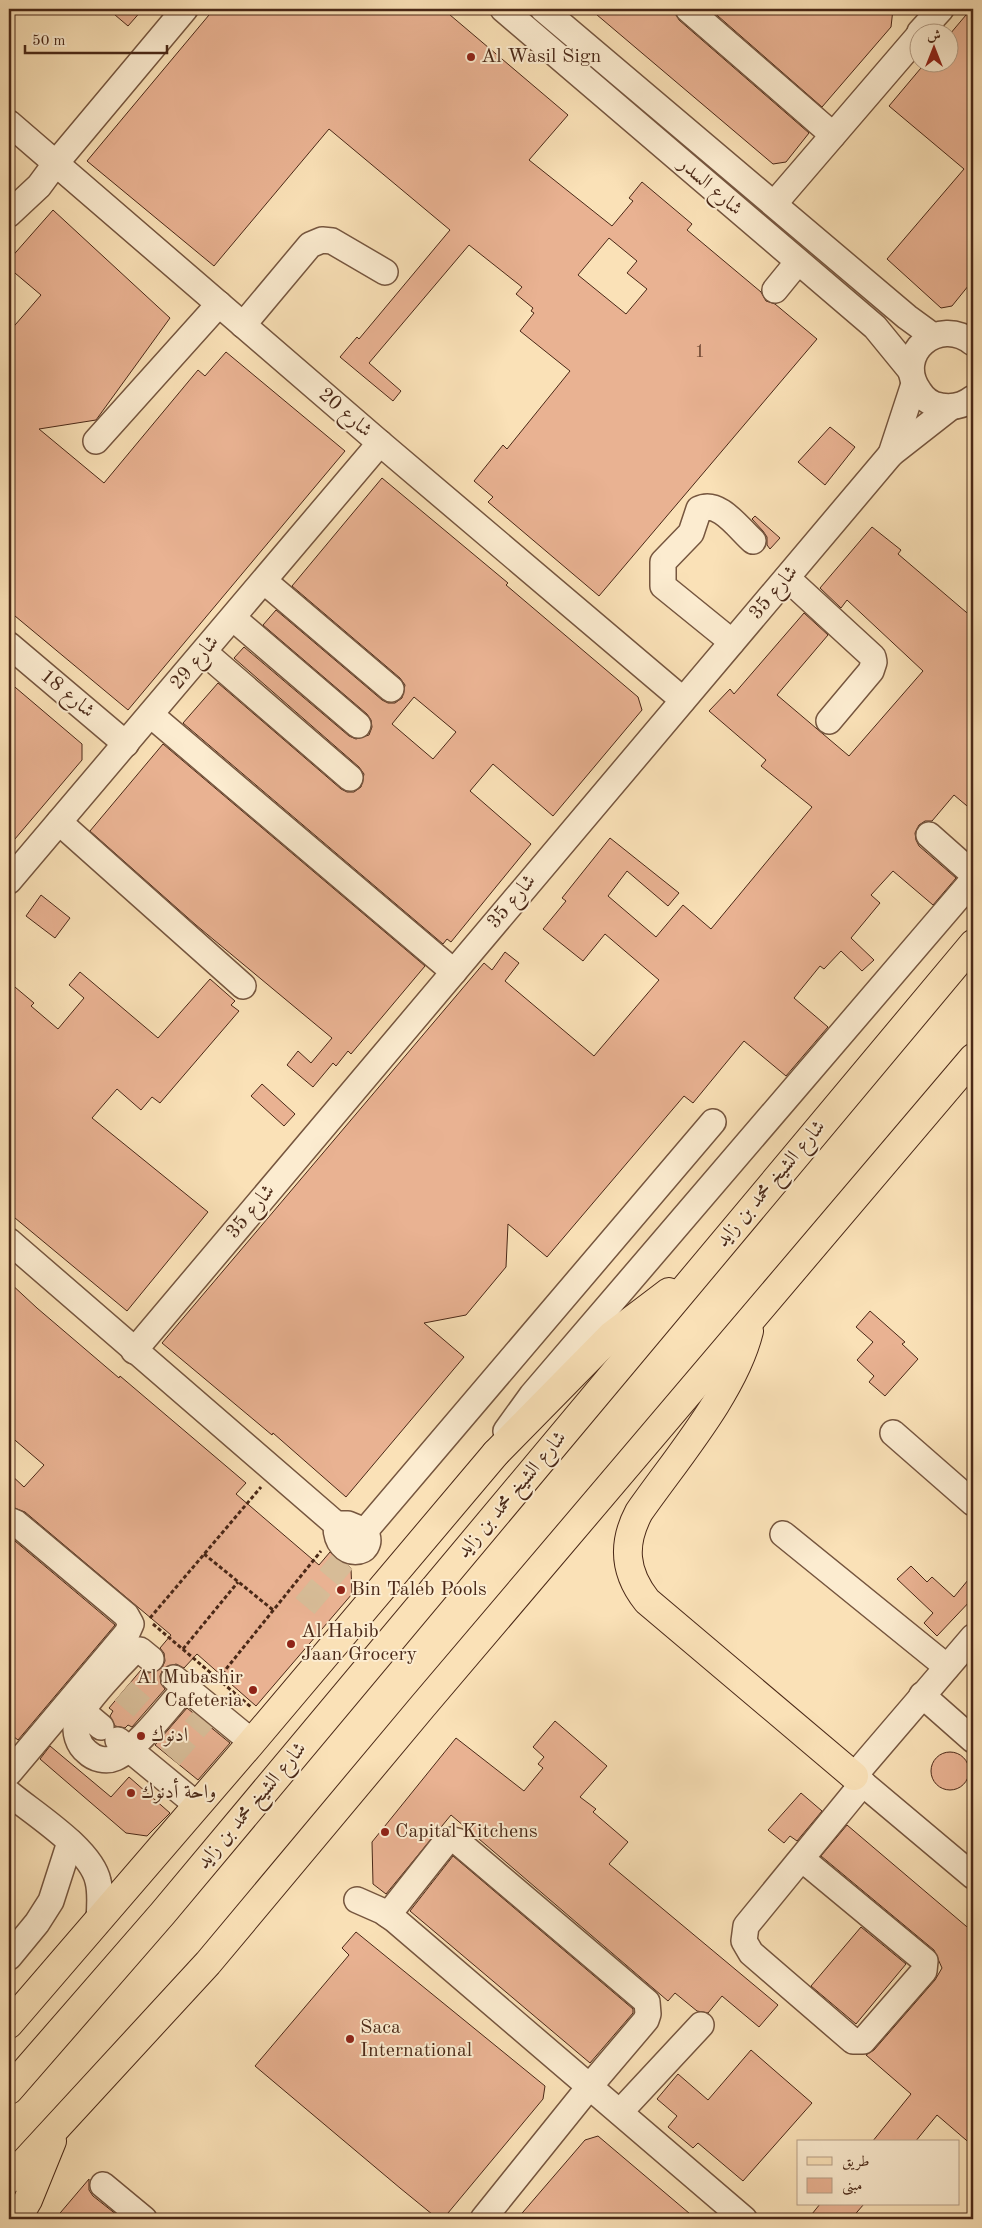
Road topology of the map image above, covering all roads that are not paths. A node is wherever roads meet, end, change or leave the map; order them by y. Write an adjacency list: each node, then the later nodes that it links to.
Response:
1 (185, 9): 8 (street)
2 (503, 9): 11 (street, شارع السدر)
3 (543, 9): 9 (street, شارع السدر)
4 (688, 9): 7 (street)
5 (928, 20): 7 (street)
6 (9, 123): 8 (street, شارع 20)
7 (832, 135): 9 (street)
8 (56, 163): 10 (street); 14 (street, شارع 20)
9 (774, 204): 17 (street, شارع السدر)
10 (9, 214)
11 (797, 262): 13 (street); 18 (street, شارع السدر)
12 (385, 272): 16 (street)
13 (776, 290)
14 (219, 304): 16 (street, شارع 20); 20 (street)
15 (973, 318): 17 (street, شارع 35)
16 (243, 325): 21 (street, شارع 20)
17 (953, 337): 18 (street, شارع 35)
18 (912, 378): 19 (street, شارع السدر); 22 (street, شارع 35)
19 (965, 406): 22 (street, شارع 35)
20 (96, 441)
21 (380, 443): 25 (street, شارع 29); 31 (street, شارع 20)
22 (891, 454): 24 (street, شارع 35)
23 (753, 541): 27 (street)
24 (787, 578): 27 (street, شارع 35); 33 (street)
25 (264, 581): 26 (street, شارع 29); 30 (street)
26 (233, 618): 29 (street, شارع 29); 34 (street)
27 (732, 642): 31 (street, شارع 35)
28 (9, 645): 35 (street, شارع 18)
29 (204, 652): 32 (street, شارع 29); 36 (street)
30 (391, 689)
31 (683, 700): 44 (street, شارع 35)
32 (156, 709): 35 (street, شارع 29); 37 (street); 44 (street)
33 (829, 720)
34 (358, 725)
35 (126, 744): 38 (street, شارع 29)
36 (350, 778)
37 (295, 815)
38 (59, 822): 42 (street, شارع 29); 45 (street)
39 (929, 835): 40 (street)
40 (973, 874)
41 (973, 880): 53 (street)
42 (9, 881)
43 (973, 944): 49 (main road, شارع الشيخ محمد بن زايد)
44 (454, 972): 51 (street, شارع 35)
45 (243, 986)
46 (973, 1058): 50 (main road)
47 (713, 1122): 51 (street)
48 (9, 1241): 51 (street)
49 (694, 1277): 53 (main road); 79 (main road, شارع الشيخ محمد بن زايد)
50 (752, 1318): 66 (main road); 81 (main road)
51 (134, 1351)
52 (893, 1433): 54 (street)
53 (496, 1453): 64 (main road)
54 (973, 1503)
55 (9, 1520): 65 (street)
56 (783, 1534): 59 (street)
57 (973, 1637): 59 (street)
58 (151, 1659): 61 (street)
59 (947, 1667): 60 (street)
60 (922, 1696): 63 (street); 66 (street)
61 (82, 1711): 62 (street); 62 (street)
62 (116, 1738): 64 (street); 68 (street)
63 (973, 1740)
64 (252, 1742): 68 (main road)
65 (9, 1773)
66 (858, 1780): 70 (street); 71 (street)
67 (9, 1793): 69 (street)
68 (197, 1805): 74 (main road)
69 (70, 1842): 74 (street); 75 (street)
70 (802, 1859): 70 (street)
71 (973, 1876)
72 (357, 1900): 73 (street)
73 (388, 1915): 78 (street); 78 (street)
74 (99, 1919): 76 (main road)
75 (9, 1958)
76 (9, 2024)
77 (701, 2025): 80 (street)
78 (590, 2086): 80 (street); 86 (street)
79 (9, 2090)
80 (620, 2112): 87 (street)
81 (58, 2128): 82 (main road); 84 (main road)
82 (9, 2179)
83 (103, 2185): 85 (street)
84 (17, 2219)
85 (144, 2219)
86 (483, 2219)
87 (744, 2219)

